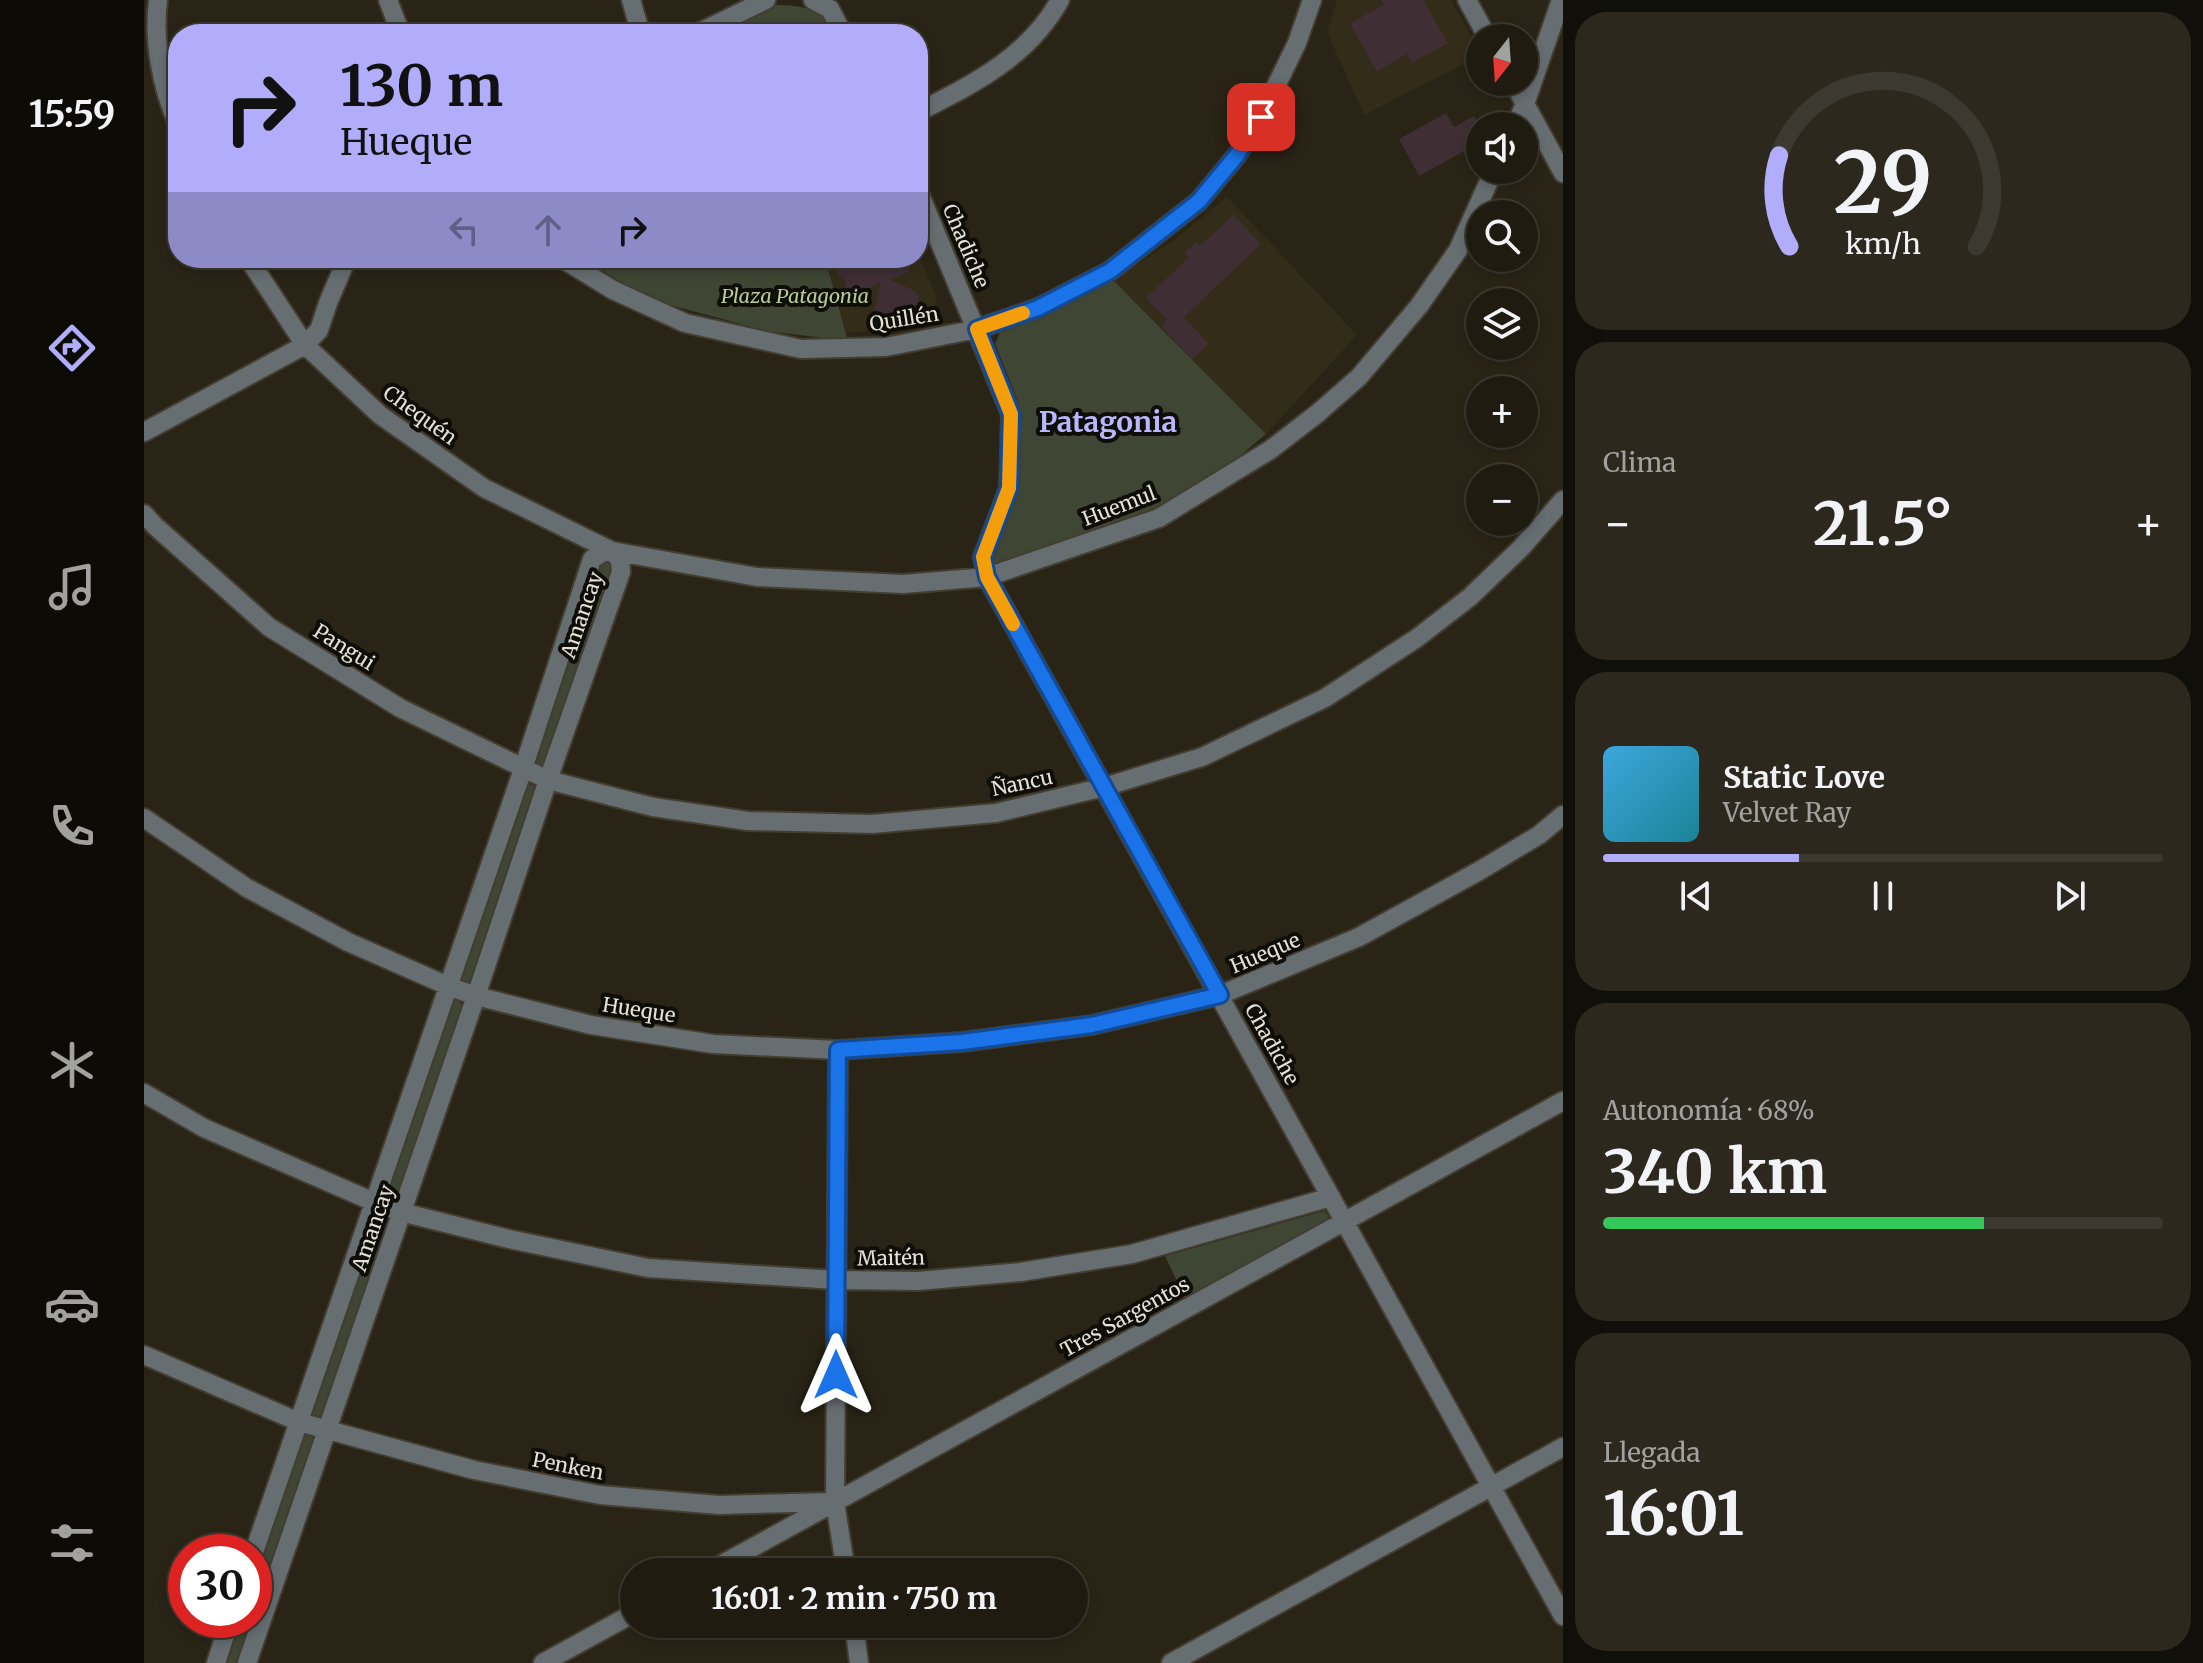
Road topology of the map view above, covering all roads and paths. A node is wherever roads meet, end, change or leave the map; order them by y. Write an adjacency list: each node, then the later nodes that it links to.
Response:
1 (158, 0): 15 (street)
2 (388, 0): 10 (street)
3 (631, 0): 11 (street)
4 (766, 0): 12 (street)
5 (813, 0): 13 (street)
6 (1060, 0): 18 (street)
7 (1312, 0): 26 (street, Quillén)
8 (1467, 0): 14 (street)
9 (1561, 0): 17 (street)
10 (397, 24)
11 (638, 24)
12 (717, 24)
13 (838, 24)
14 (1480, 24)
15 (168, 95)
16 (1521, 96): 17 (street)
17 (1525, 104): 19 (street); 20 (street)
18 (928, 107)
19 (1521, 112)
20 (1563, 173)
21 (1488, 184): 32 (street, Huemul)
22 (928, 214): 26 (street, Chadiche)
23 (255, 268): 27 (street, Chequén)
24 (343, 268): 27 (street)
25 (577, 268): 26 (street, Quillén)
26 (977, 329): 32 (street, Chadiche)
27 (305, 345): 28 (street); 31 (street, Chequén)
28 (144, 432)
29 (1563, 500): 35 (street, Ñancu)
30 (144, 514): 33 (street, Pangui)
31 (612, 551): 32 (street, Huemul); 33 (street, Amancay); 34 (street, Amancay)
32 (987, 577): 35 (street, Chadiche)
33 (523, 769): 34 (street, Pangui); 38 (street, Amancay)
34 (548, 780): 35 (street, Ñancu); 40 (street, Amancay)
35 (1104, 787): 39 (street, Chadiche)
36 (1563, 815): 39 (street, Hueque)
37 (144, 818): 38 (street, Hueque)
38 (448, 986): 40 (street, Hueque); 45 (street, Amancay)
39 (1220, 995): 41 (street, Hueque); 44 (street, Chadiche)
40 (476, 996): 41 (street, Hueque); 46 (street, Amancay)
41 (838, 1050): 48 (street)
42 (144, 1093): 45 (street, Maitén)
43 (1563, 1101): 47 (street, Tres Sargentos)
44 (1331, 1197): 47 (street, Chadiche); 48 (street, Maitén)
45 (374, 1202): 46 (street, Maitén); 50 (street, Amancay)
46 (401, 1212): 48 (street, Maitén); 51 (street, Amancay)
47 (1345, 1221): 53 (street, Chadiche); 54 (street, Tres Sargentos)
48 (836, 1280): 54 (street)
49 (146, 1360): 50 (street, Penken)
50 (299, 1422): 51 (street, Penken); 55 (street, Amancay)
51 (327, 1430): 54 (street, Penken); 63 (street, Amancay)
52 (1563, 1447): 53 (street)
53 (1492, 1486): 58 (street, Chadiche); 66 (street)
54 (835, 1502): 56 (street, Tres Sargentos); 57 (street)
55 (260, 1534)
56 (733, 1558)
57 (844, 1558)
58 (1563, 1616)
59 (620, 1621): 64 (street)
60 (224, 1638): 62 (street)
61 (856, 1638): 65 (street)
62 (216, 1663)
63 (247, 1663)
64 (543, 1663)
65 (859, 1663)
66 (1171, 1663)

